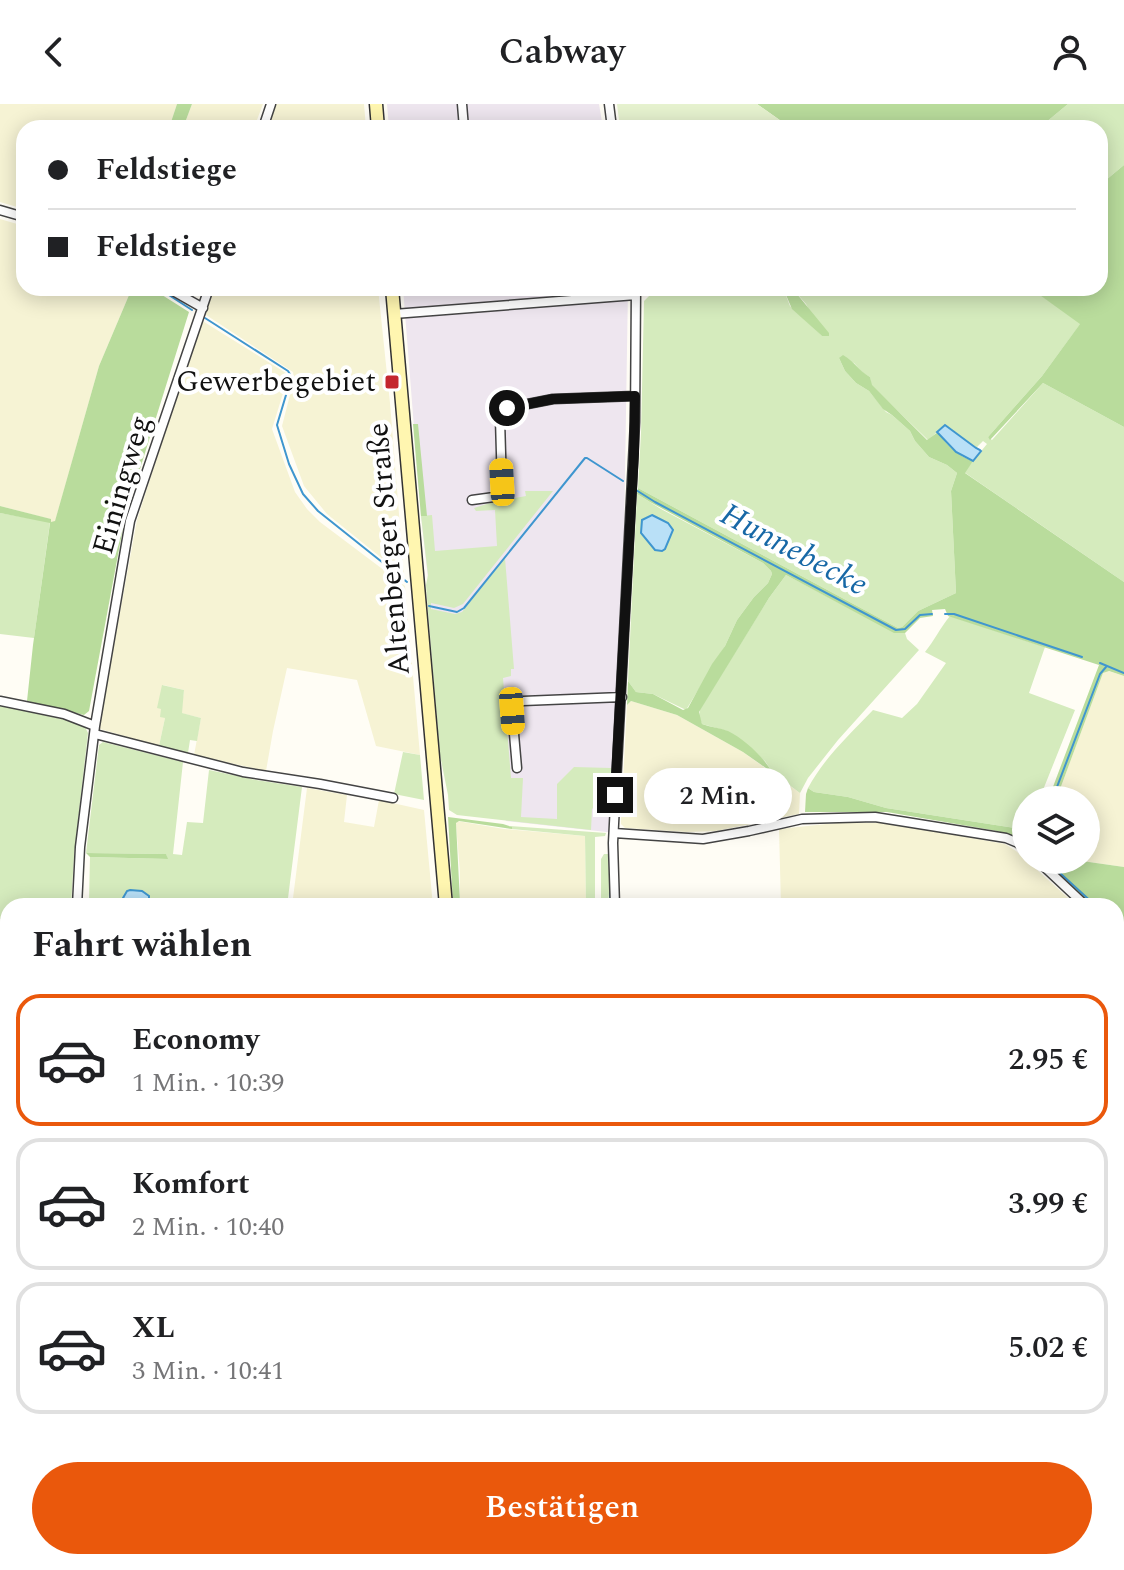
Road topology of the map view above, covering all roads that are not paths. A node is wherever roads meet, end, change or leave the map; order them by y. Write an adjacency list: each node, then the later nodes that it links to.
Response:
1 (182, 296): 6 (street)
2 (207, 296): 6 (street, Einingweg)
3 (393, 296): 7 (main road, Altenberger Straße)
4 (583, 296): 7 (street)
5 (636, 296): 8 (street)
6 (203, 308): 12 (street, Einingweg)
7 (394, 314): 19 (main road, Altenberger Straße)
8 (635, 396): 9 (street); 10 (street)
9 (472, 500)
10 (622, 697): 13 (street); 15 (street)
11 (0, 701): 12 (street)
12 (95, 730): 14 (street); 18 (street, Einingweg)
13 (517, 768)
14 (393, 798)
15 (614, 833): 16 (street); 20 (street)
16 (1012, 840)
17 (1052, 874): 21 (street)
18 (77, 898)
19 (445, 898)
20 (615, 898)
21 (1077, 898)

